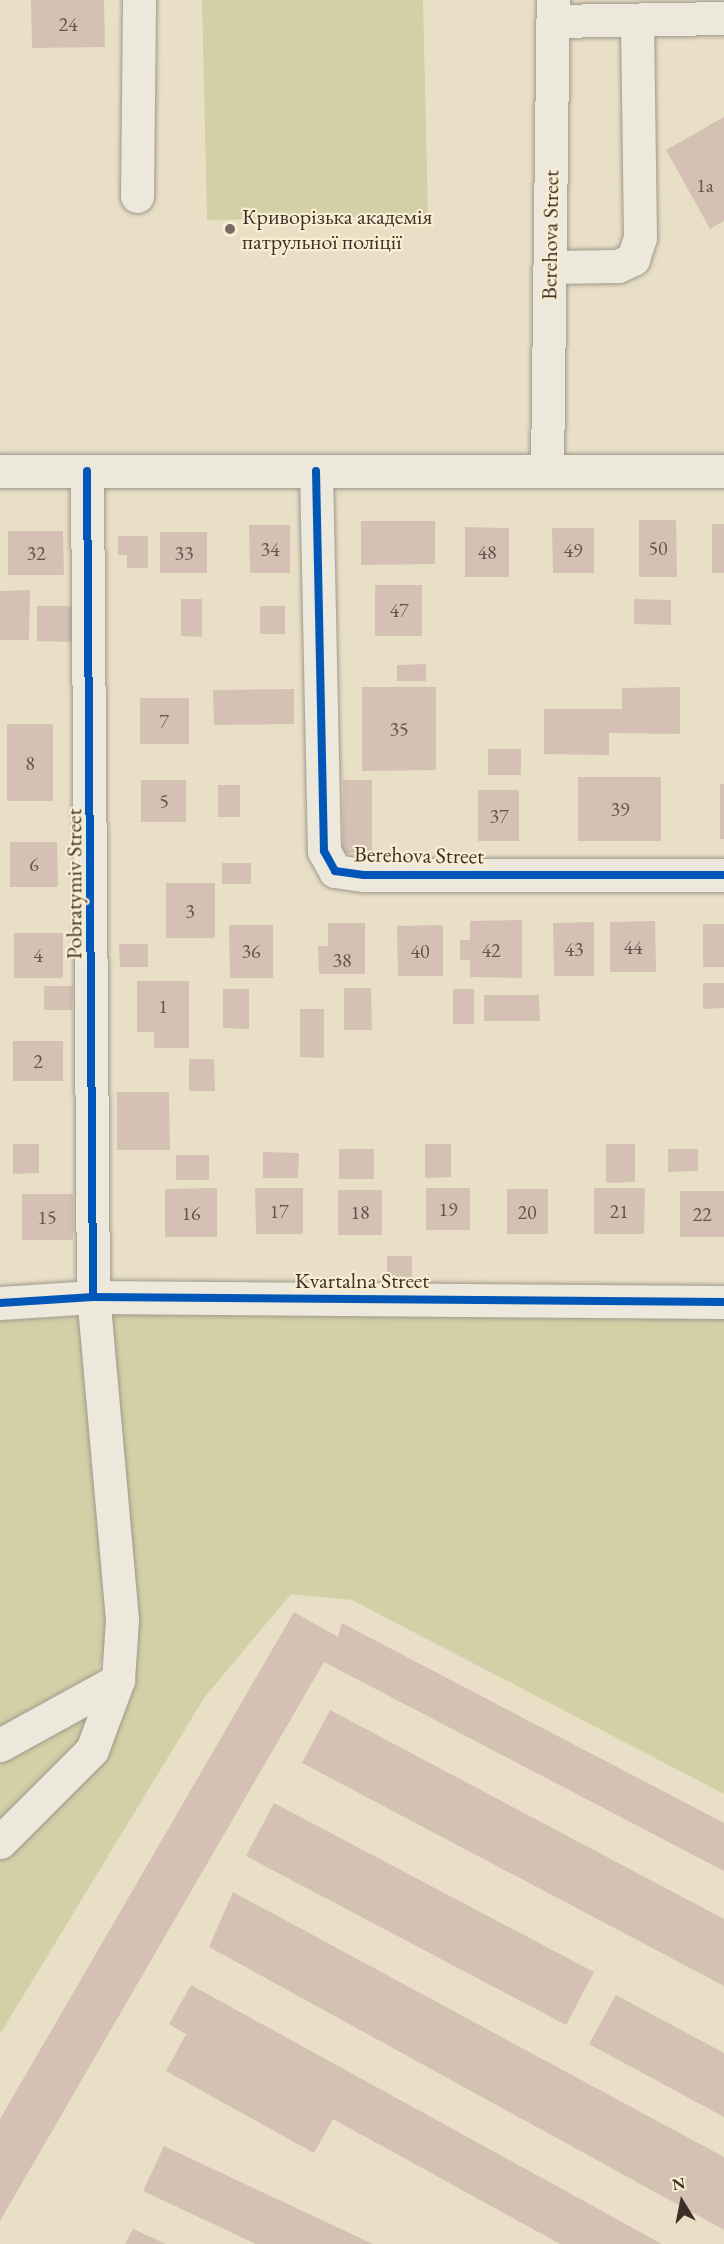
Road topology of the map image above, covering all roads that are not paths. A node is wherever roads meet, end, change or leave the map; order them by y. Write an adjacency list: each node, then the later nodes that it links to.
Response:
1 (139, 0): 5 (street)
2 (553, 10): 4 (street); 6 (street, Berehova Street)
3 (724, 18): 4 (street)
4 (637, 22): 6 (street)
5 (137, 196)
6 (550, 267): 10 (street, Berehova Street)
7 (0, 471): 8 (street)
8 (87, 471): 9 (street); 13 (street, Pobratymiv Street)
9 (316, 471): 10 (street); 12 (street, Berehova Street)
10 (547, 471): 11 (street)
11 (724, 471)
12 (724, 874)
13 (93, 1297): 14 (street, Kvartalna Street); 15 (street, Kvartalna Street); 16 (street, Pobratymiv Street)
14 (724, 1302)
15 (0, 1303)
16 (118, 1680): 17 (street); 18 (street, Pobratymiv Street)
17 (0, 1745)
18 (0, 1842)

